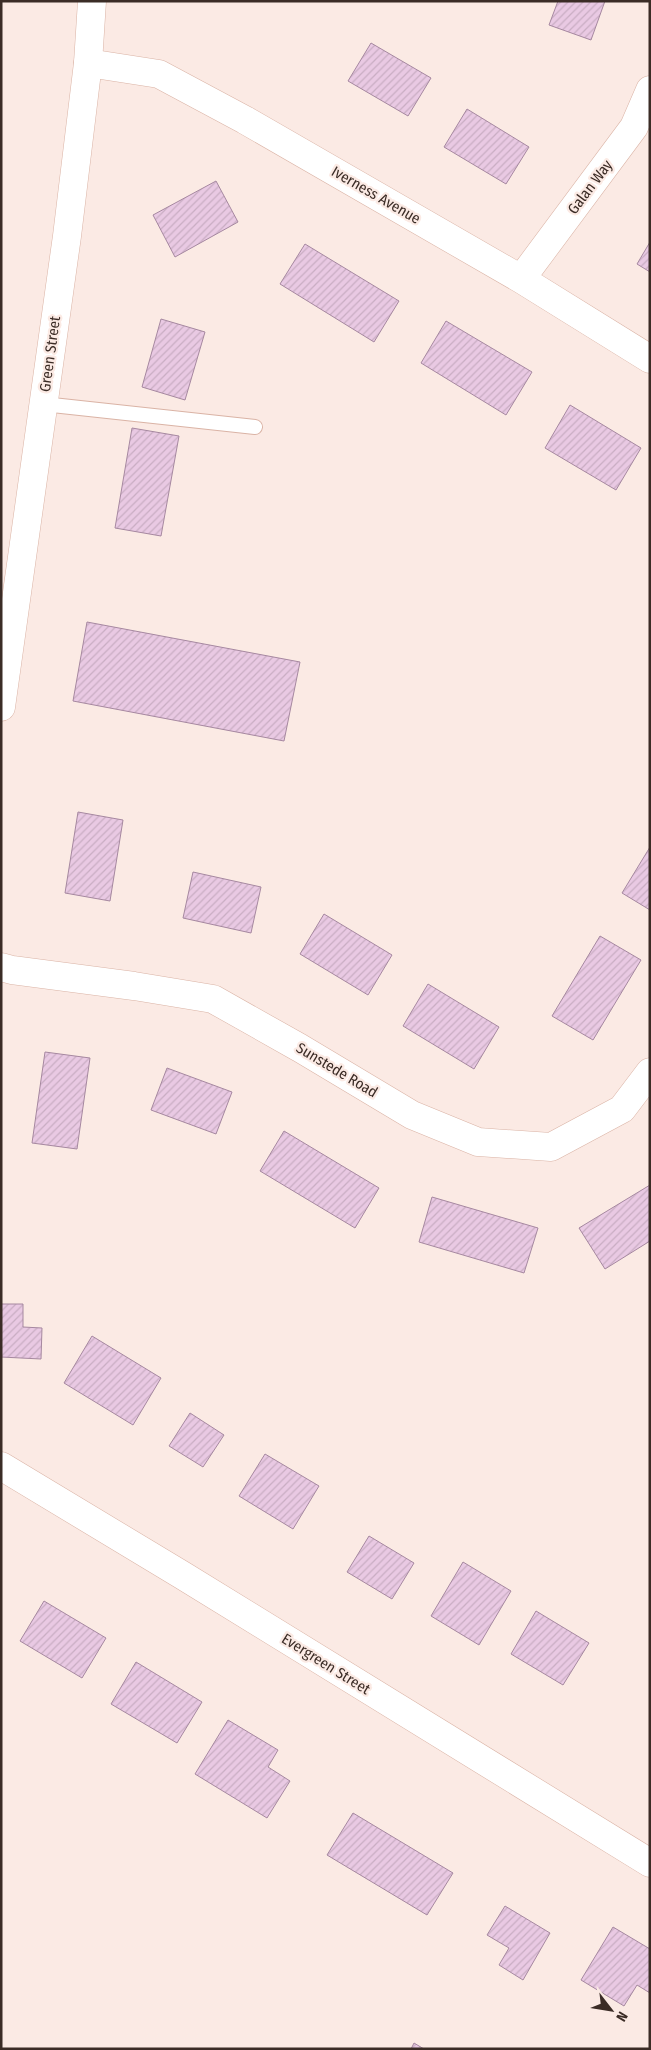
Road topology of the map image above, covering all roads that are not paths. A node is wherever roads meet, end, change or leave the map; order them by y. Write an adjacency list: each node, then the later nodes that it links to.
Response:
1 (92, 1): 2 (street, Green Street)
2 (88, 63): 4 (street, Iverness Avenue); 6 (street, Green Street)
3 (650, 90): 4 (street, Galan Way)
4 (521, 279): 5 (street, Iverness Avenue)
5 (650, 359)
6 (43, 404): 7 (lane); 8 (street, Green Street)
7 (255, 427)
8 (1, 707)
9 (1, 967): 10 (street, Sunstede Road)
10 (650, 1072)
11 (1, 1466): 12 (street, Evergreen Street)
12 (650, 1863)

